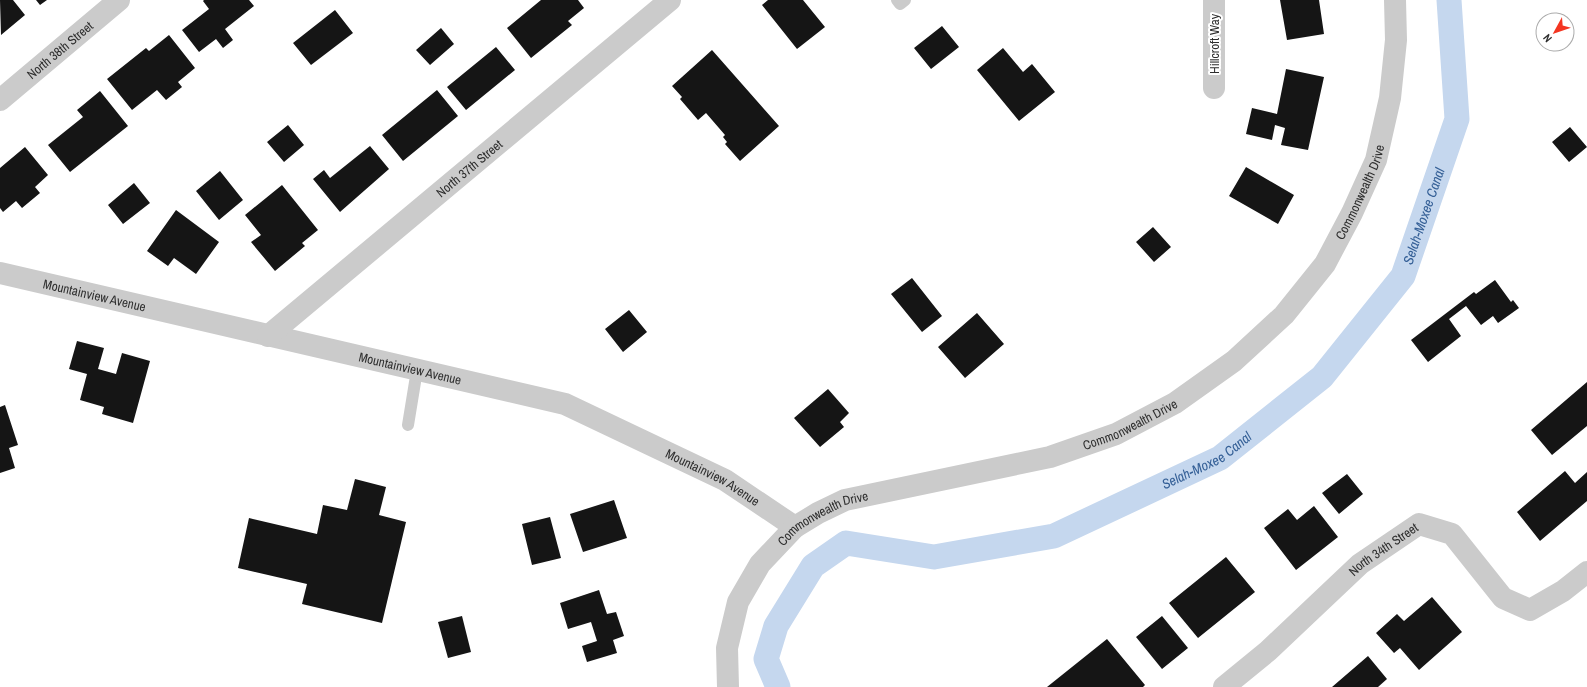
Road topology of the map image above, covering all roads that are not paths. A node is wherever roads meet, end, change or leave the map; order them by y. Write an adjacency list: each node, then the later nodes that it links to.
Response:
1 (120, 0): 8 (street, North 38th Street)
2 (670, 0): 10 (street, North 37th Street)
3 (897, 0): 4 (lane)
4 (905, 0)
5 (1214, 0): 7 (street, Hillcroft Way)
6 (1395, 0): 13 (street, Commonwealth Drive)
7 (1214, 88)
8 (0, 100)
9 (0, 273): 10 (street, Mountainview Avenue)
10 (268, 336): 11 (street, Mountainview Avenue)
11 (417, 370): 12 (lane); 13 (street, Mountainview Avenue)
12 (408, 425)
13 (795, 527): 15 (street, Commonwealth Drive)
14 (1587, 572): 16 (street, North 34th Street)
15 (728, 687)
16 (1224, 687)

